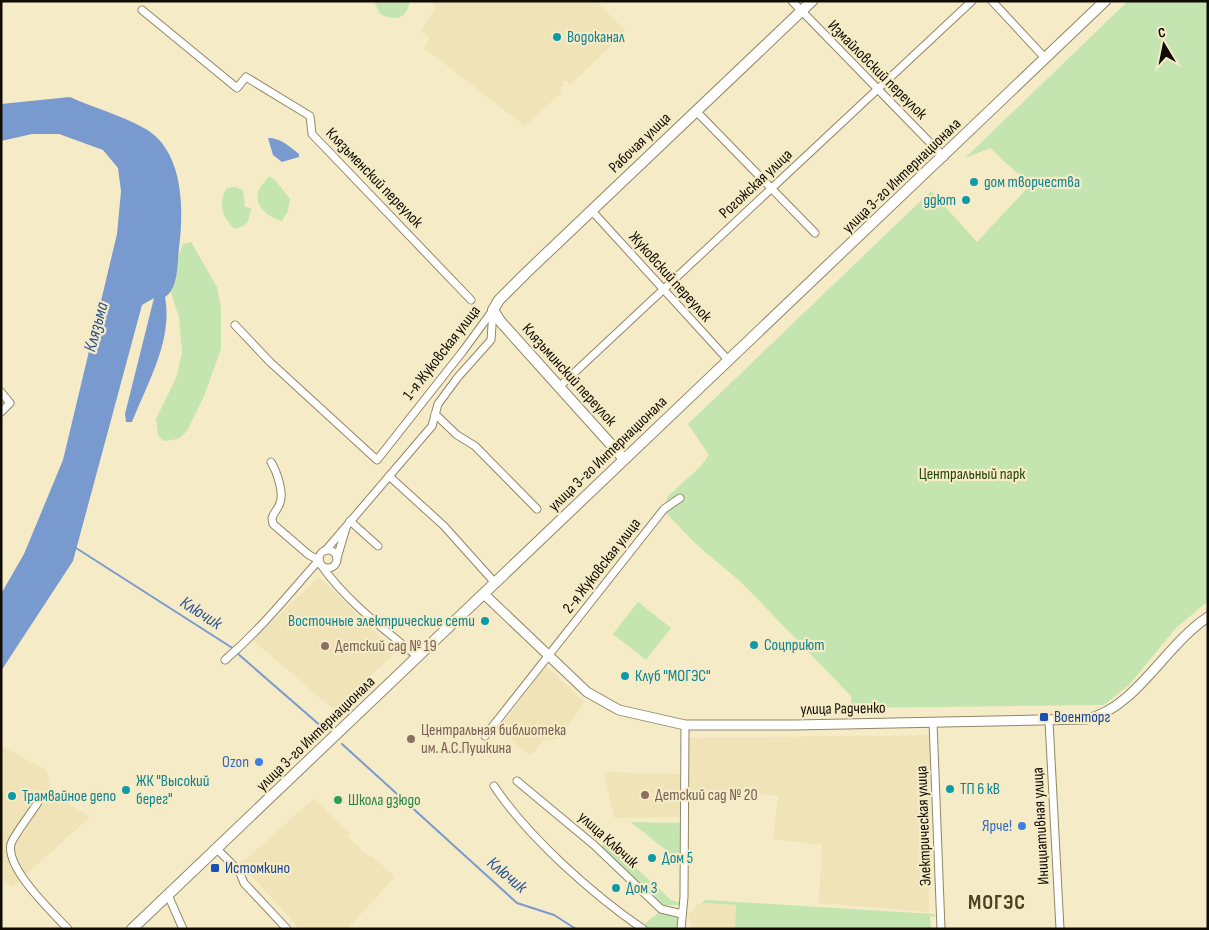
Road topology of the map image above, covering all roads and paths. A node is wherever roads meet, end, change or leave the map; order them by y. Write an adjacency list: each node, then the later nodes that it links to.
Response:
1 (792, 1): 7 (street, Измайловский переулок)
2 (812, 1): 7 (main road, Рабочая улица)
3 (972, 1): 9 (street, Рогожская улица)
4 (992, 1): 8 (street)
5 (1105, 1): 8 (main road, улица 3-го Интернационала)
6 (142, 10): 16 (street, Клязьменский переулок)
7 (801, 12): 9 (street, Измайловский переулок); 10 (main road, Рабочая улица)
8 (1045, 58): 11 (main road, улица 3-го Интернационала)
9 (877, 89): 11 (street, Измайловский переулок); 12 (street, Рогожская улица)
10 (696, 111): 12 (street); 13 (main road, Рабочая улица)
11 (944, 157): 19 (main road, улица 3-го Интернационала)
12 (772, 188): 14 (street); 15 (street, Рогожская улица)
13 (592, 211): 15 (street, Жуковский переулок); 17 (main road, Рабочая улица)
14 (815, 233)
15 (663, 291): 19 (street, Жуковский переулок); 20 (street, Рогожская улица)
16 (471, 300)
17 (493, 310): 18 (street, 1-я Жуковская улица); 20 (main road, Клязьминский переулок); 23 (street, 1-я Жуковская улица)
18 (236, 325)
19 (728, 361): 24 (main road, улица 3-го Интернационала)
20 (559, 387): 24 (main road, Клязьминский переулок)
21 (1, 392): 22 (street)
22 (1, 412)
23 (435, 414): 26 (street, 1-я Жуковская улица); 28 (street)
24 (624, 459): 36 (main road, улица 3-го Интернационала)
25 (271, 462): 33 (street)
26 (389, 476): 29 (street, 1-я Жуковская улица); 36 (street)
27 (680, 498): 39 (street, 2-я Жуковская улица)
28 (537, 509)
29 (348, 523): 30 (street); 31 (street, 1-я Жуковская улица); 32 (street)
30 (378, 546)
31 (326, 550): 32 (street); 33 (street)
32 (337, 558): 34 (street)
33 (320, 562): 34 (street); 35 (street); 41 (street)
34 (333, 567): 35 (street)
35 (331, 579): 40 (street)
36 (496, 584): 37 (main road, улица 3-го Интернационала)
37 (485, 595): 39 (street, улица Радченко); 40 (main road, улица 3-го Интернационала)
38 (1208, 617): 42 (street, улица Радченко)
39 (549, 656): 44 (street, улица Радченко); 45 (street, 2-я Жуковская улица)
40 (418, 657): 49 (main road, улица 3-го Интернационала)
41 (225, 660)
42 (1049, 721): 43 (street, улица Радченко); 59 (street, Инициативная улица)
43 (934, 722): 44 (street, улица Радченко); 58 (street, Электрическая улица)
44 (685, 724): 51 (street)
45 (485, 736)
46 (517, 781): 51 (street, улица Ключик)
47 (494, 786): 56 (street)
48 (38, 802): 52 (street)
49 (217, 849): 50 (main road, улица 3-го Интернационала); 55 (street)
50 (168, 895): 53 (main road, улица 3-го Интернационала); 54 (street)
51 (682, 914): 57 (street)
52 (68, 929)
53 (132, 929)
54 (183, 929)
55 (287, 929)
56 (643, 929)
57 (681, 929)
58 (941, 929)
59 (1060, 929)

